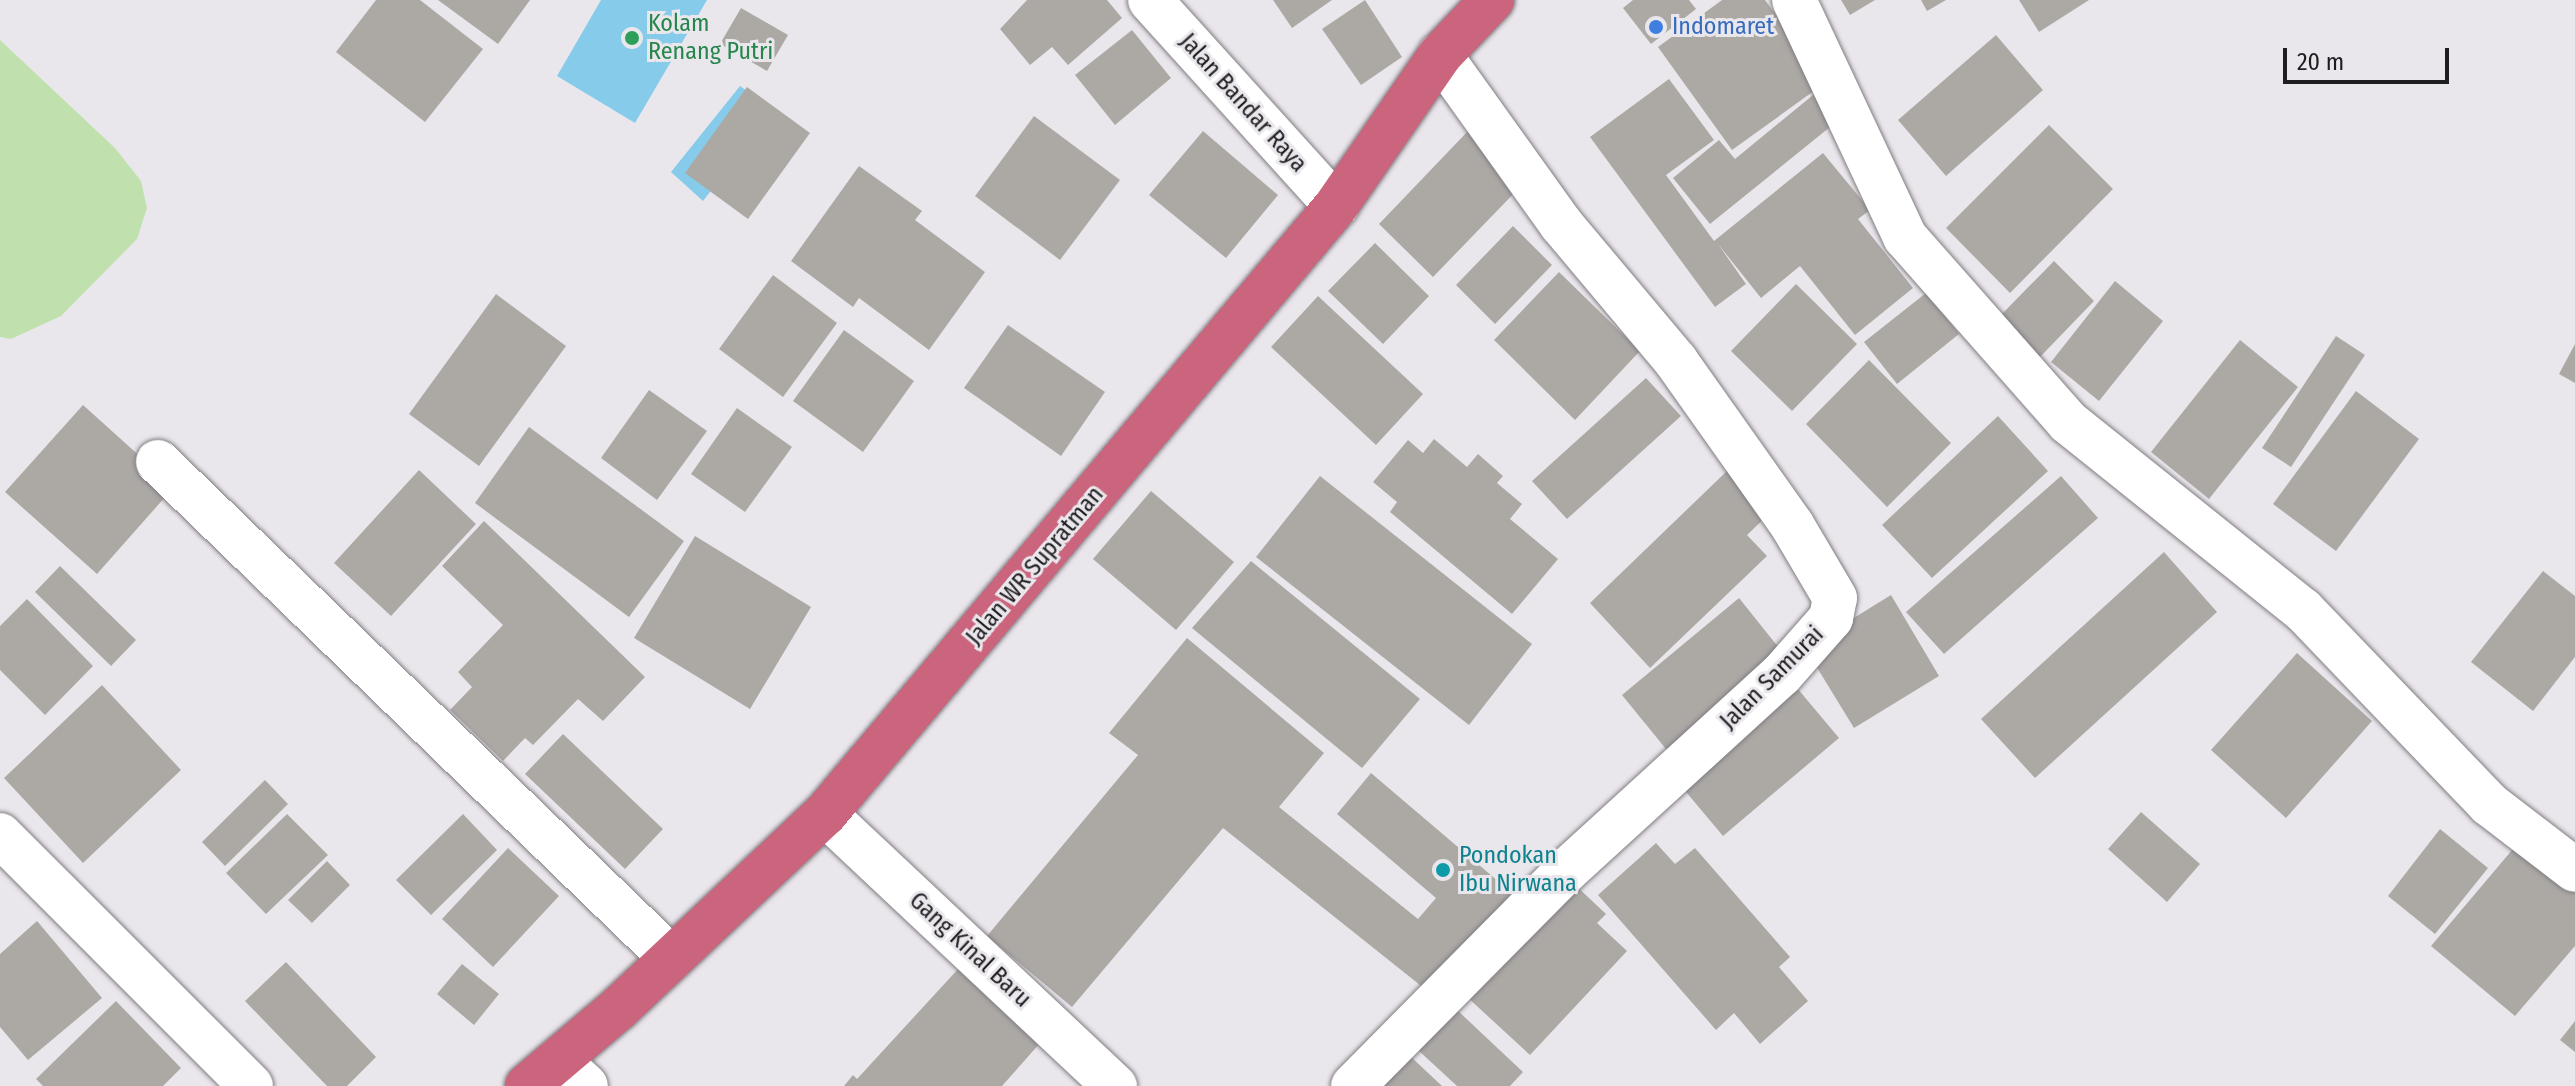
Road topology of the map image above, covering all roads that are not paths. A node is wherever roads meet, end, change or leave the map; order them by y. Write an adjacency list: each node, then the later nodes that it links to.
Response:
1 (1150, 0): 5 (street, Jalan Bandar Raya)
2 (1492, 0): 4 (highway, Jalan WR Supratman)
3 (1794, 0): 9 (street)
4 (1440, 55): 5 (highway, Jalan WR Supratman); 14 (street, Jalan Samurai)
5 (1336, 206): 7 (highway, Jalan WR Supratman)
6 (158, 462): 10 (street)
7 (825, 814): 10 (highway, Jalan WR Supratman); 13 (street, Gang Kinal Baru)
8 (0, 835): 12 (street)
9 (2575, 870)
10 (671, 958): 11 (highway, Jalan WR Supratman)
11 (557, 1077)
12 (251, 1086)
13 (1115, 1086)
14 (1353, 1086)

